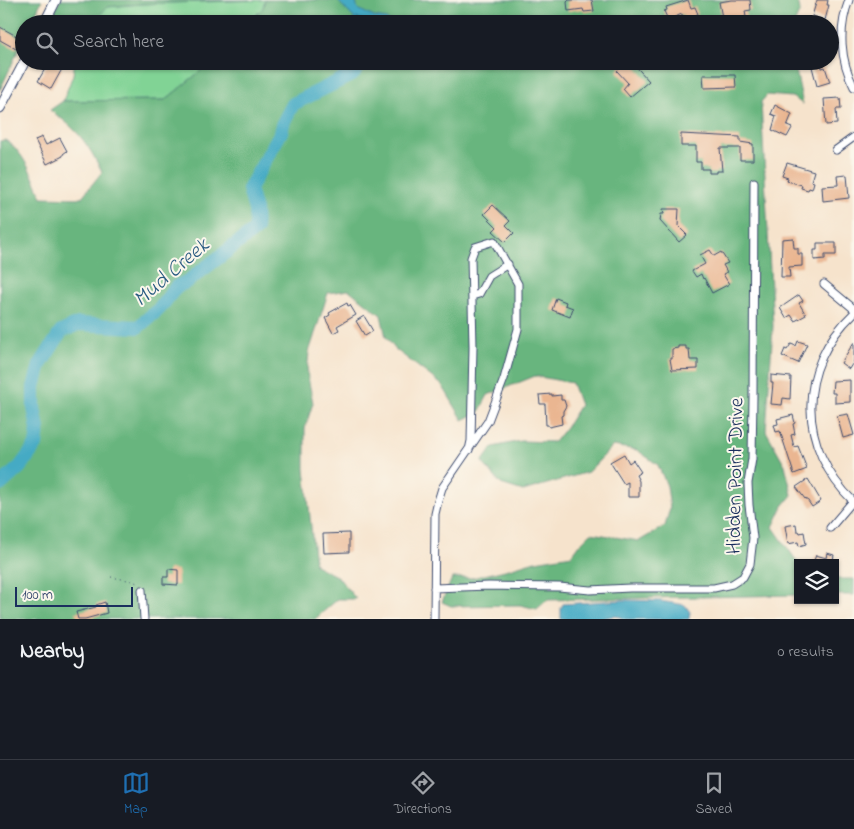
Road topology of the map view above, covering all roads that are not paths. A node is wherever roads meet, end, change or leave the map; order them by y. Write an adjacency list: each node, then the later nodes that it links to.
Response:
1 (56, 0): 3 (street)
2 (849, 0): 5 (street)
3 (48, 15)
4 (20, 70): 6 (street)
5 (854, 87)
6 (0, 108)
7 (854, 137): 8 (street)
8 (836, 150)
9 (754, 182): 18 (street, Hidden Point Drive)
10 (508, 264): 12 (street); 12 (street); 15 (street)
11 (824, 284): 13 (street)
12 (472, 296): 15 (street)
13 (854, 309)
14 (854, 313): 16 (street)
15 (470, 450): 18 (street)
16 (854, 502): 17 (street)
17 (830, 528)
18 (434, 588): 21 (street)
19 (142, 590): 20 (street)
20 (144, 619)
21 (434, 619)

